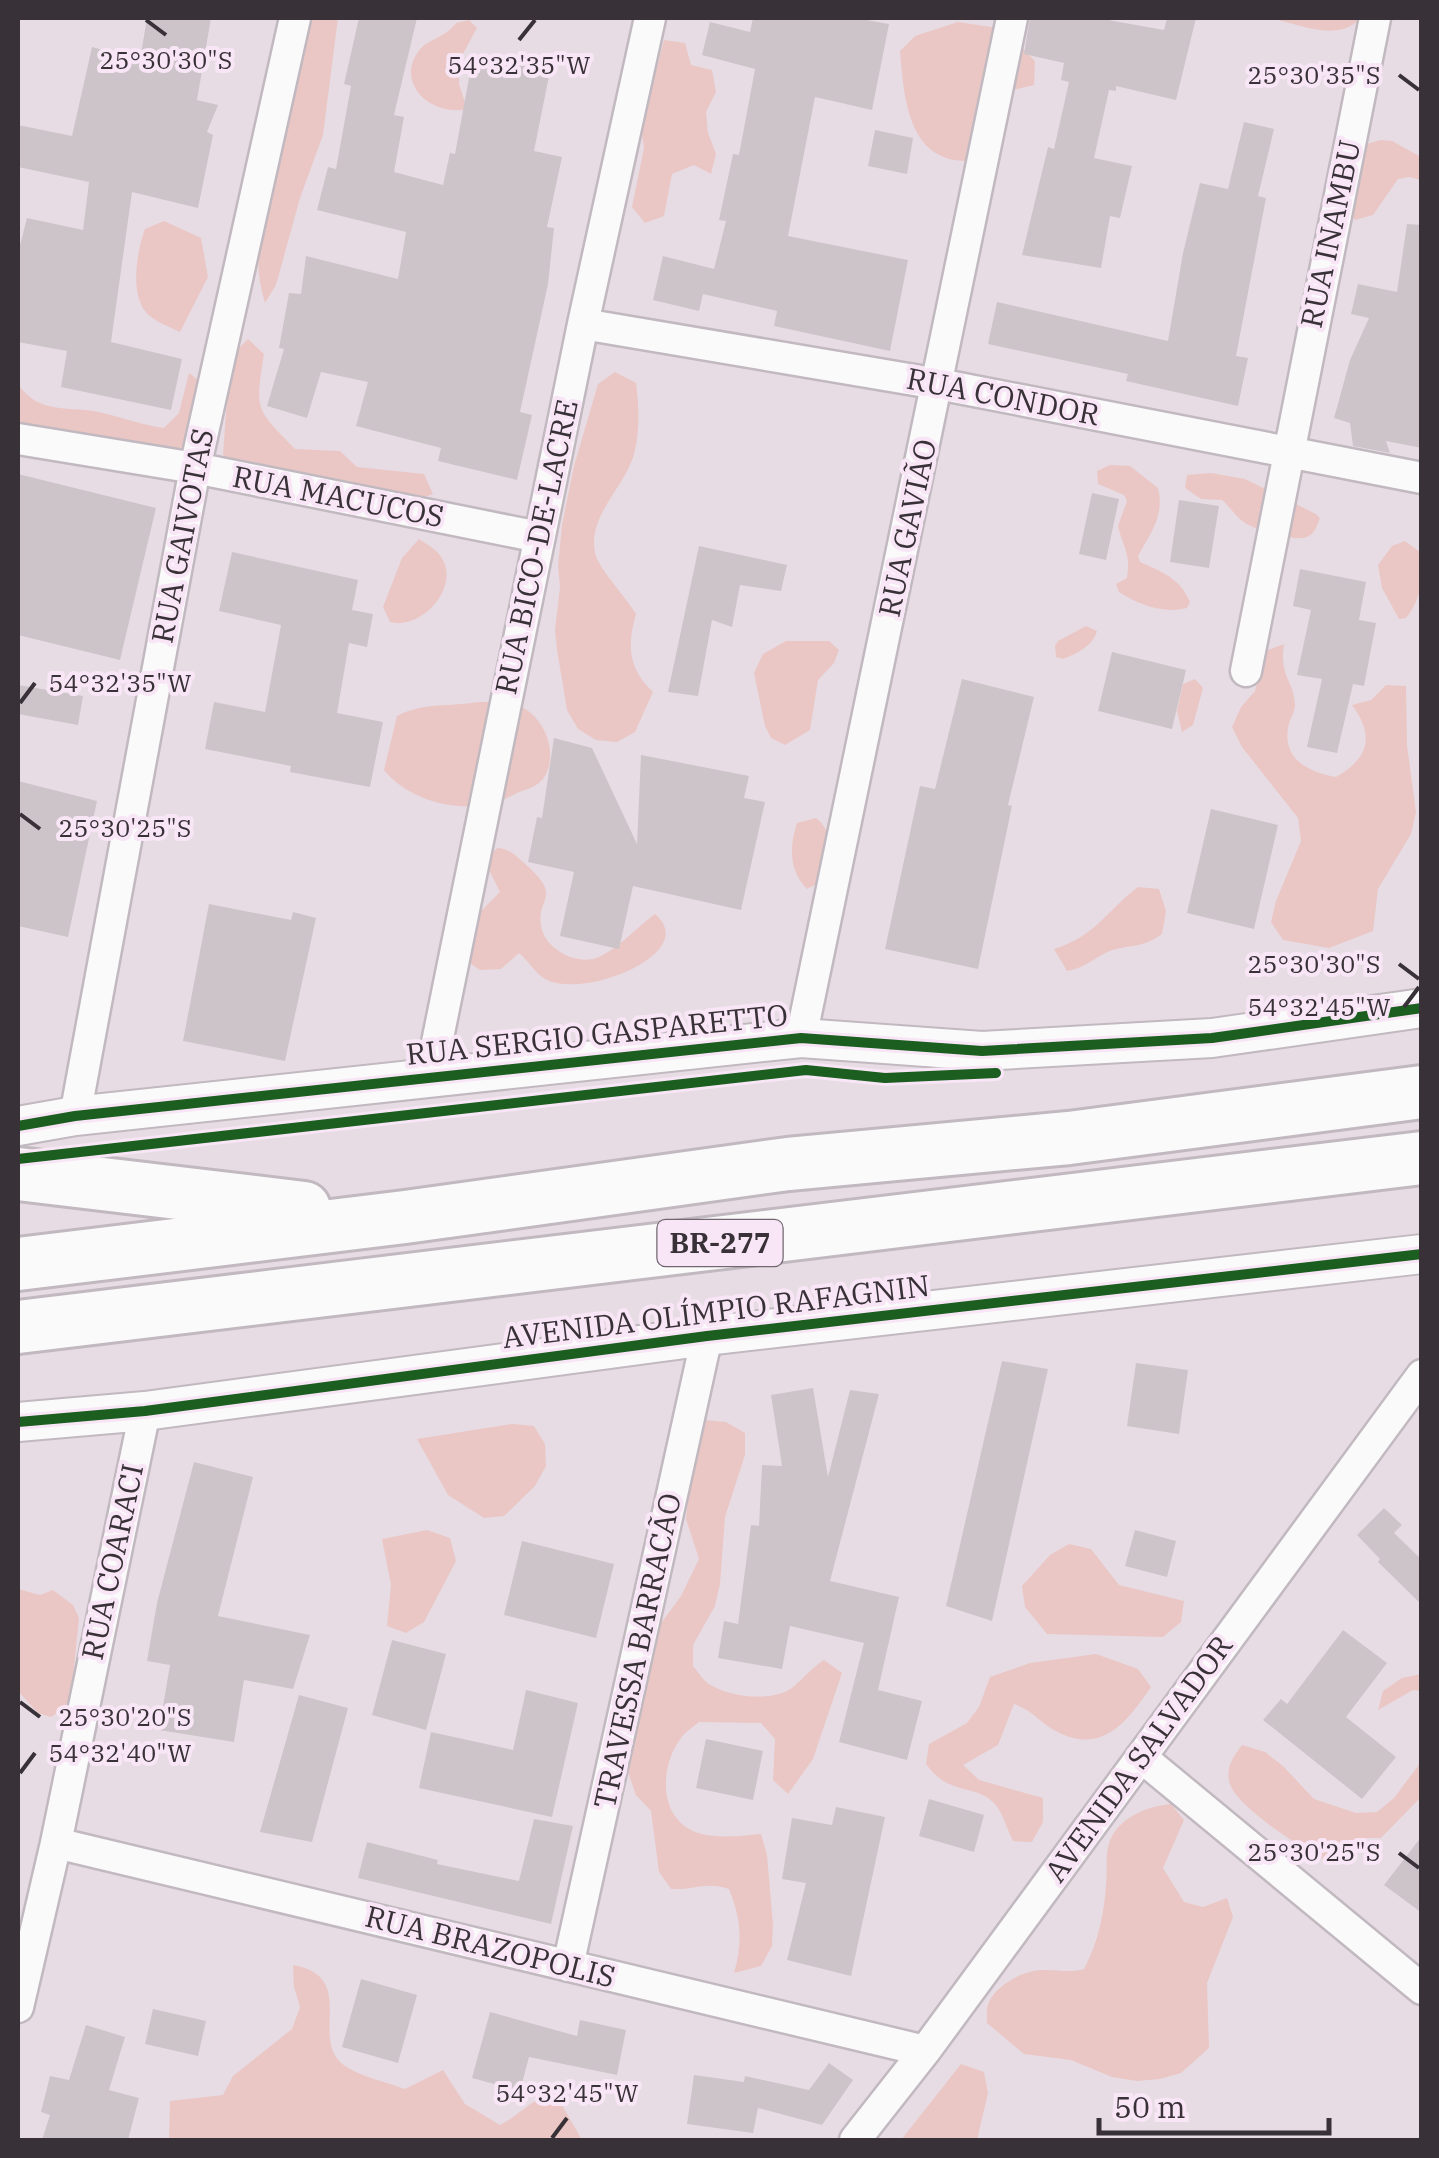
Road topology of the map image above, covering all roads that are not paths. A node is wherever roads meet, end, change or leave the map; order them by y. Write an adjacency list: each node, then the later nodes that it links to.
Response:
1 (295, 18): 9 (street, RUA GAIVOTAS)
2 (650, 18): 5 (street, RUA BICO-DE-LACRE)
3 (1012, 18): 6 (street, RUA GAVIÃO)
4 (1376, 18): 8 (street, RUA INAMBU)
5 (583, 324): 6 (street, RUA CONDOR); 11 (street, RUA BICO-DE-LACRE)
6 (938, 384): 8 (street, RUA CONDOR); 14 (street, RUA GAVIÃO)
7 (18, 439): 9 (street, RUA MACUCOS)
8 (1287, 450): 10 (street, RUA CONDOR); 12 (street, RUA INAMBU)
9 (195, 468): 11 (street, RUA MACUCOS); 17 (street, RUA GAIVOTAS)
10 (1422, 478)
11 (539, 537): 15 (street, RUA BICO-DE-LACRE)
12 (1246, 671)
13 (1422, 1008): 14 (street, RUA SERGIO GASPARETTO)
14 (801, 1038): 15 (street, RUA SERGIO GASPARETTO)
15 (430, 1077): 17 (street, RUA SERGIO GASPARETTO)
16 (1422, 1092): 21 (highway, BR-277)
17 (75, 1116): 18 (street, RUA SERGIO GASPARETTO)
18 (18, 1126)
19 (1422, 1158): 24 (highway, BR-277)
20 (18, 1174): 21 (highway)
21 (405, 1217): 23 (highway, BR-277)
22 (1422, 1254): 25 (street, AVENIDA OLÍMPIO RAFAGNIN)
23 (18, 1264)
24 (18, 1328)
25 (707, 1336): 27 (street, AVENIDA OLÍMPIO RAFAGNIN); 31 (street, TRAVESSA BARRACÃO)
26 (1422, 1375): 29 (street, AVENIDA SALVADOR)
27 (145, 1411): 28 (street, AVENIDA OLÍMPIO RAFAGNIN); 30 (street, RUA COARACI)
28 (18, 1422)
29 (1141, 1758): 32 (street); 34 (street, AVENIDA SALVADOR)
30 (56, 1843): 31 (street, RUA BRAZOPOLIS); 33 (street, RUA COARACI)
31 (568, 1966): 34 (street, RUA BRAZOPOLIS)
32 (1422, 1990)
33 (18, 2007)
34 (925, 2051): 35 (street, AVENIDA SALVADOR)
35 (854, 2140)

